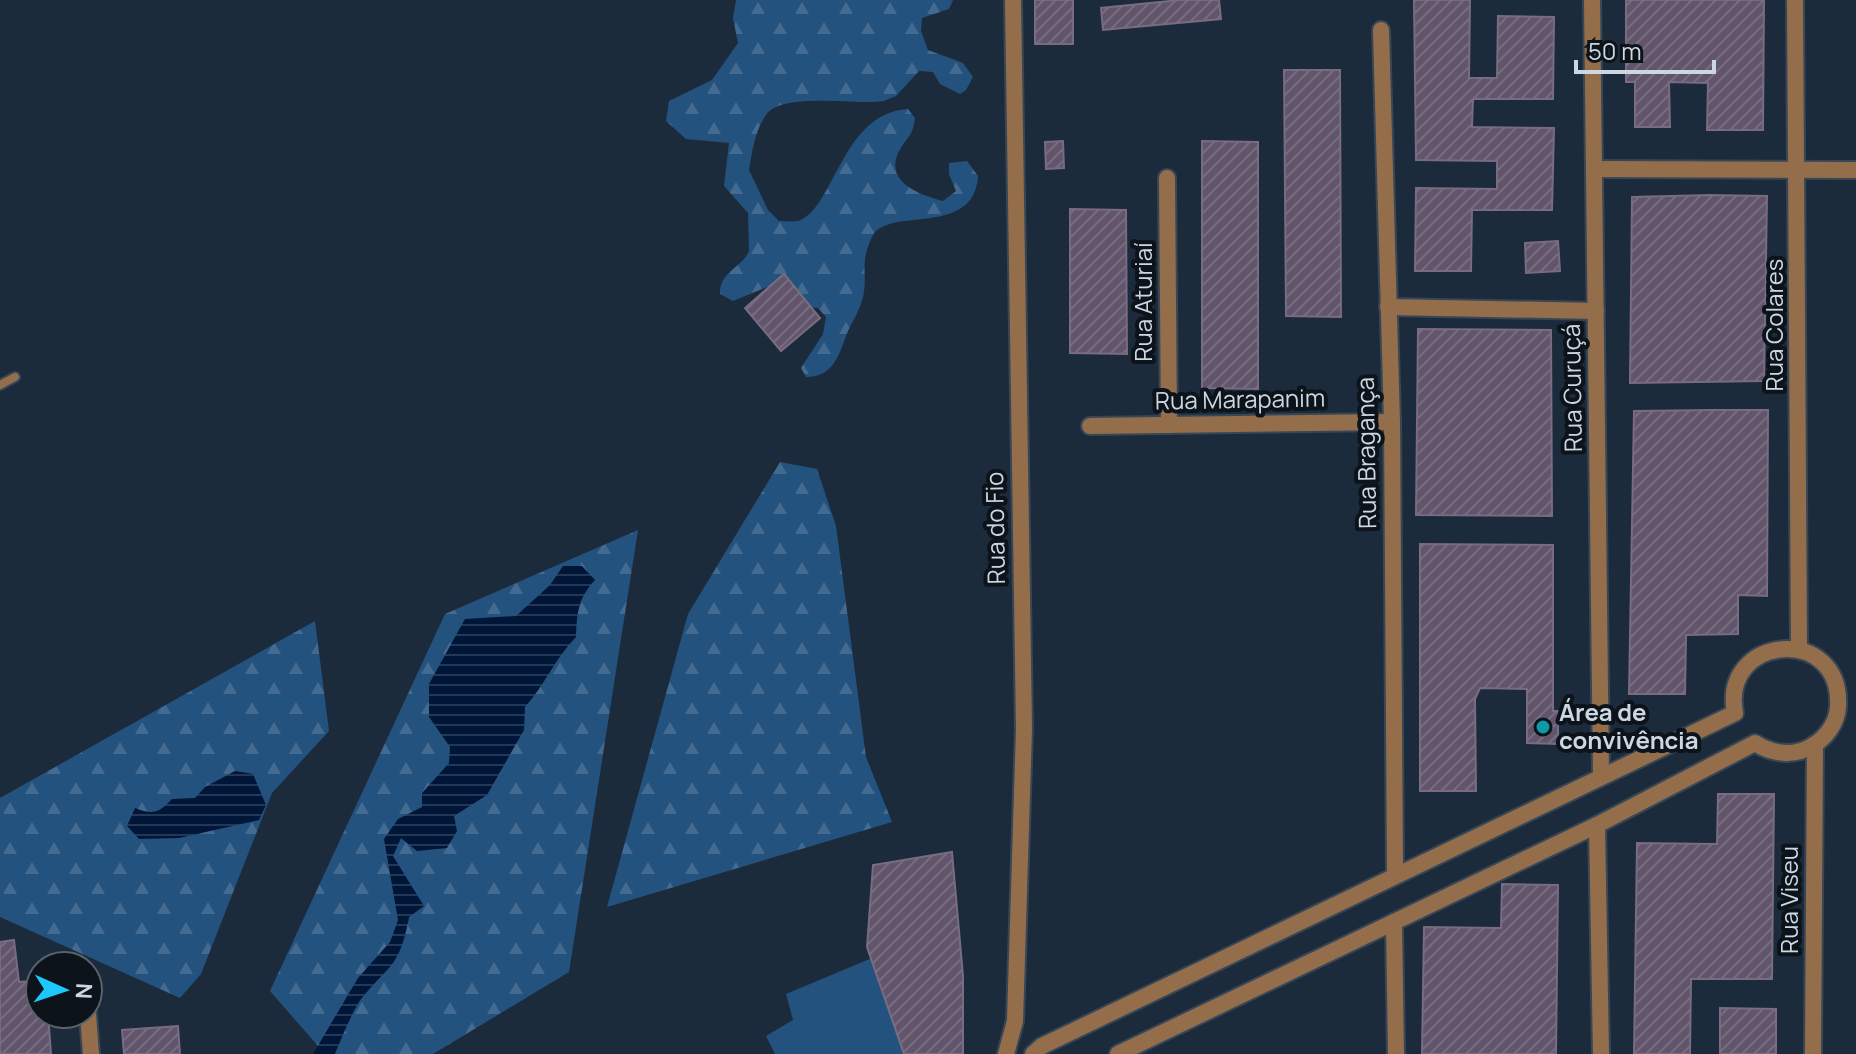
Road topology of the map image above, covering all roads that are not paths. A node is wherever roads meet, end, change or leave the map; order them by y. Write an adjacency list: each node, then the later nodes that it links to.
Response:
1 (1013, 0): 26 (street, Rua do Fio)
2 (1592, 0): 5 (street, Rua Curuçá)
3 (1795, 0): 6 (street, Rua Colares)
4 (1381, 30): 9 (street, Rua Bragança)
5 (1594, 169): 6 (street); 10 (street, Rua Curuçá)
6 (1798, 170): 7 (street); 16 (street, Rua Colares)
7 (1856, 170)
8 (1167, 178): 14 (street, Rua Aturiaí)
9 (1388, 307): 10 (street); 13 (street, Rua Bragança)
10 (1596, 311): 20 (street, Rua Curuçá)
11 (15, 377): 12 (lane)
12 (0, 385)
13 (1392, 422): 14 (street, Rua Marapanim); 22 (street, Rua Bragança)
14 (1169, 425): 15 (street, Rua Marapanim)
15 (1090, 426)
16 (1799, 649): 18 (street); 20 (street)
17 (1856, 687): 18 (street)
18 (1838, 693): 19 (street)
19 (1815, 745): 21 (street); 31 (street, Rua Viseu)
20 (1601, 775): 22 (street)
21 (1597, 825): 23 (street); 30 (street)
22 (1395, 874): 27 (street)
23 (1394, 922): 28 (street); 29 (street)
24 (89, 1030): 25 (street)
25 (91, 1054)
26 (1006, 1054)
27 (1033, 1054)
28 (1118, 1054)
29 (1396, 1054)
30 (1601, 1054)
31 (1813, 1054)

